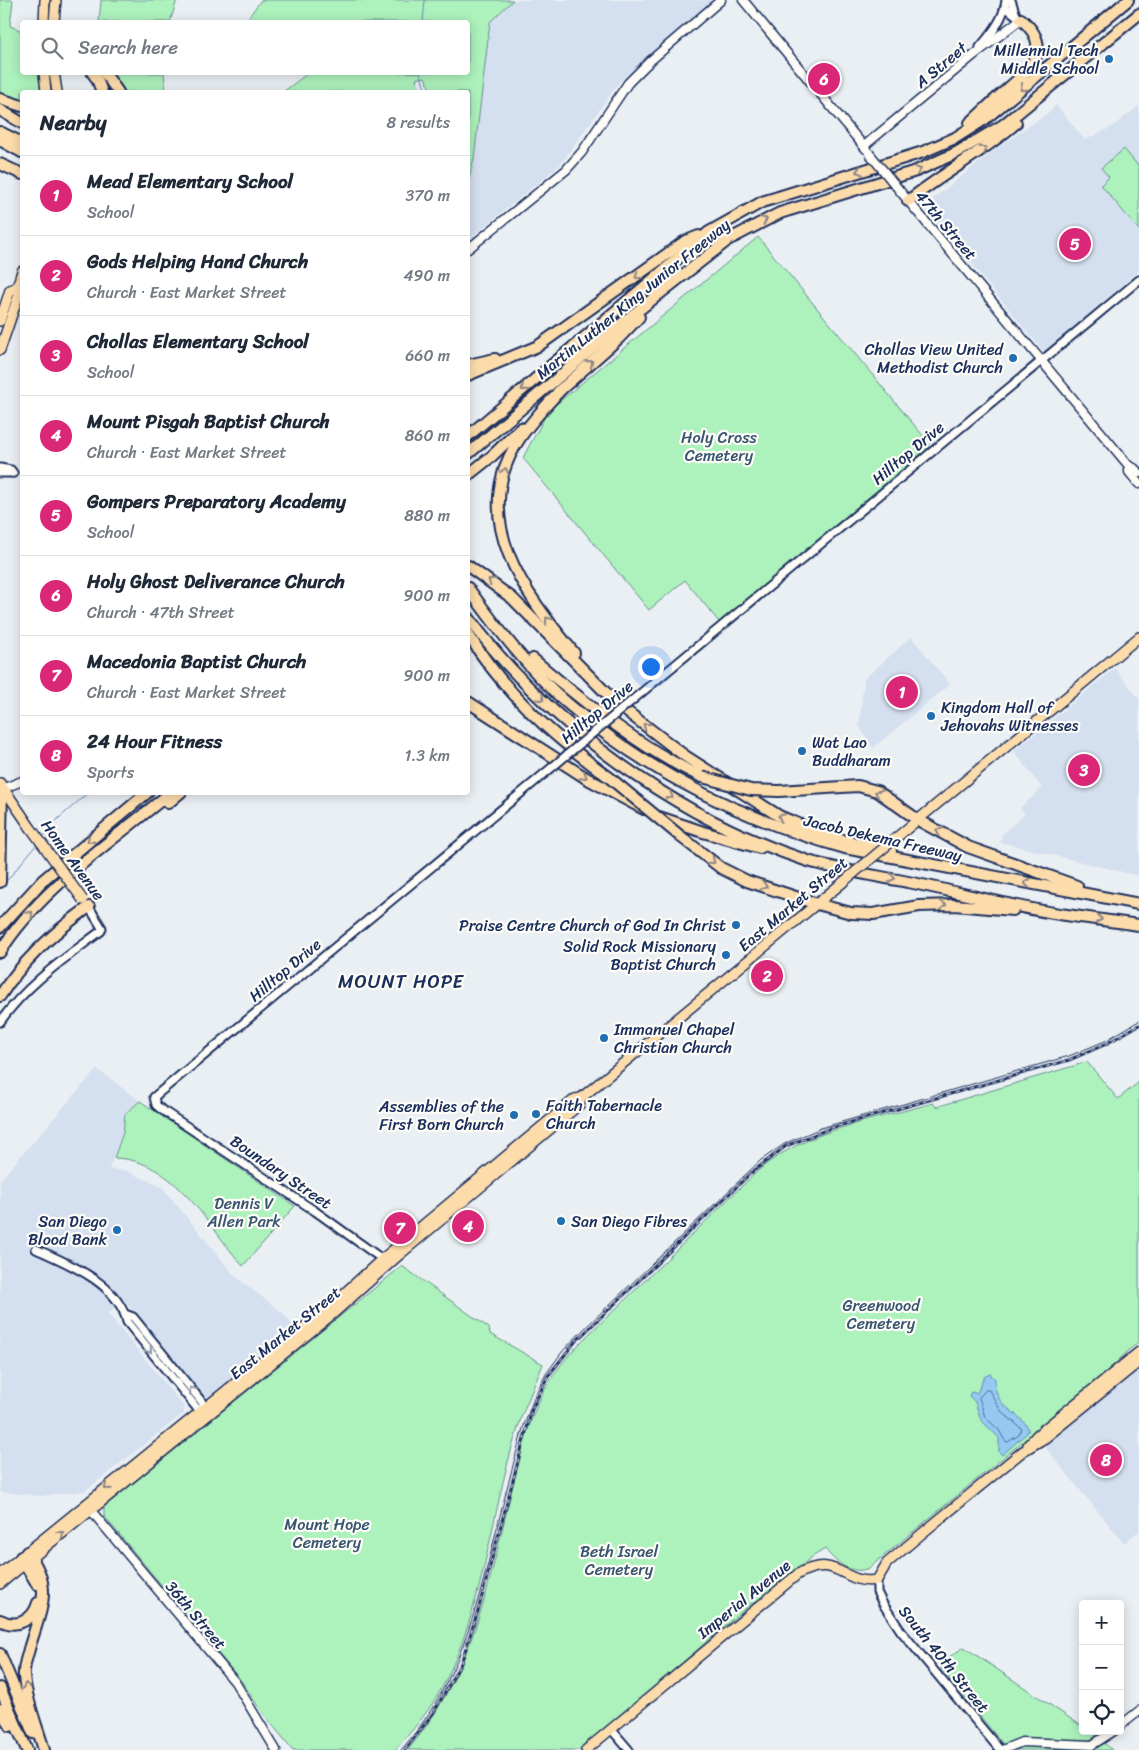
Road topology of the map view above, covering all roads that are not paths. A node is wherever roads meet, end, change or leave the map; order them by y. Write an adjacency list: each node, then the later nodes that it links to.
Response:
1 (45, 0): 10 (main road)
2 (56, 0): 11 (main road)
3 (722, 0): 39 (main road)
4 (743, 0): 33 (main road, 47th Street)
5 (1011, 0): 9 (street)
6 (1128, 0): 30 (highway, Martin Luther King Junior Freeway, one-way to 30)
7 (1006, 4): 9 (street); 13 (street)
8 (1139, 14): 14 (highway, Martin Luther King Junior Freeway)
9 (1019, 17): 13 (main road, A Street); 30 (highway)
10 (44, 20)
11 (54, 20)
12 (1139, 21): 14 (highway)
13 (974, 55): 33 (main road, A Street)
14 (1085, 58): 23 (highway, Martin Luther King Junior Freeway)
15 (50, 75): 19 (main road)
16 (52, 75): 20 (main road)
17 (94, 75): 21 (highway)
18 (106, 75): 22 (highway)
19 (47, 90)
20 (56, 90)
21 (102, 90)
22 (117, 90)
23 (1039, 96): 37 (highway, one-way to 23); 43 (highway, Martin Luther King Junior Freeway, one-way to 23)
24 (0, 98): 25 (highway)
25 (20, 105)
26 (0, 110): 27 (highway); 28 (highway)
27 (20, 117)
28 (20, 122)
29 (0, 132): 32 (highway)
30 (955, 138): 38 (highway, Martin Luther King Junior Freeway, one-way to 38)
31 (0, 140): 34 (highway)
32 (20, 142)
33 (867, 149): 37 (main road, 47th Street, bridge)
34 (20, 151)
35 (0, 164): 36 (highway)
36 (20, 173)
37 (908, 201): 47 (main road, 47th Street)
38 (709, 232): 45 (highway, one-way to 45); 51 (highway, Martin Luther King Junior Freeway, one-way to 51)
39 (470, 247)
40 (20, 277): 42 (main road)
41 (1139, 280): 47 (street, Hilltop Drive)
42 (17, 287): 44 (main road); 46 (main road)
43 (659, 296): 50 (highway, one-way to 43); 52 (highway, Martin Luther King Junior Freeway)
44 (0, 320)
45 (560, 332): 48 (highway); 49 (highway)
46 (0, 350)
47 (1041, 361): 53 (main road, 47th Street); 92 (street, Hilltop Drive, bridge)
48 (470, 366)
49 (470, 374)
50 (562, 388): 56 (highway); 65 (highway, one-way to 50)
51 (470, 434)
52 (470, 452)
53 (1129, 466): 57 (main road, 47th Street); 58 (main road, 47th Street)
54 (0, 468): 55 (street)
55 (0, 473)
56 (470, 473)
57 (1139, 473)
58 (1139, 484)
59 (470, 567): 65 (highway, one-way to 59)
60 (470, 591): 62 (highway, Jacob Dekema Freeway)
61 (470, 620): 77 (highway, one-way to 77)
62 (499, 630): 76 (highway, one-way to 62, bridge); 79 (highway, Jacob Dekema Freeway)
63 (470, 637): 83 (highway, one-way to 83, bridge)
64 (1139, 637): 76 (main road, East Market Street)
65 (598, 687): 79 (highway, one-way to 65)
66 (470, 695): 68 (highway)
67 (470, 703): 68 (highway)
68 (543, 750): 77 (highway, one-way to 77)
69 (20, 782): 70 (main road)
70 (1, 788): 80 (highway); 82 (main road, Home Avenue, bridge)
71 (139, 795): 75 (highway)
72 (144, 795): 75 (highway)
73 (167, 795): 78 (highway)
74 (177, 795): 78 (highway)
75 (128, 808): 87 (highway, one-way to 87)
76 (918, 820): 81 (highway, one-way to 76); 83 (main road, East Market Street, bridge)
77 (810, 861): 85 (highway, one-way to 85)
78 (80, 867): 88 (highway, one-way to 78)
79 (978, 875): 81 (highway, Jacob Dekema Freeway, one-way to 79)
80 (0, 879)
81 (1126, 902): 84 (highway, Jacob Dekema Freeway)
82 (86, 903): 89 (highway); 90 (street, Home Avenue)
83 (817, 904): 85 (highway, one-way to 85); 91 (main road, East Market Street)
84 (1139, 904)
85 (1059, 914): 86 (highway, one-way to 86)
86 (1139, 924)
87 (0, 927)
88 (0, 952)
89 (0, 996)
90 (0, 1022)
91 (581, 1098): 94 (main road, East Market Street); 95 (main road, East Market Street)
92 (162, 1110): 94 (street, Boundary Street)
93 (36, 1249): 98 (street)
94 (382, 1259): 95 (main road); 98 (main road, East Market Street)
95 (341, 1307): 98 (main road, East Market Street)
96 (1139, 1352): 99 (main road)
97 (1139, 1362): 100 (main road)
98 (205, 1411): 102 (main road, East Market Street)
99 (1067, 1412): 100 (main road); 101 (main road)
100 (1045, 1438): 101 (main road)
101 (1023, 1451): 105 (main road)
102 (89, 1507): 103 (main road, East Market Street); 118 (main road, 36th Street)
103 (26, 1558): 104 (main road, East Market Street); 106 (main road, East Market Street); 107 (highway); 117 (highway, one-way to 103)
104 (0, 1574)
105 (877, 1580): 113 (main road, Imperial Avenue); 121 (street, South 40th Street)
106 (0, 1584)
107 (0, 1620)
108 (0, 1654): 117 (highway)
109 (0, 1688): 114 (highway)
110 (0, 1709): 114 (highway)
111 (1139, 1711): 112 (main road)
112 (1124, 1723)
113 (611, 1729): 119 (main road, Imperial Avenue); 120 (street)
114 (18, 1732): 116 (highway)
115 (1108, 1735): 121 (main road)
116 (27, 1750)
117 (42, 1750)
118 (276, 1750)
119 (586, 1750)
120 (629, 1750)
121 (1001, 1750)

